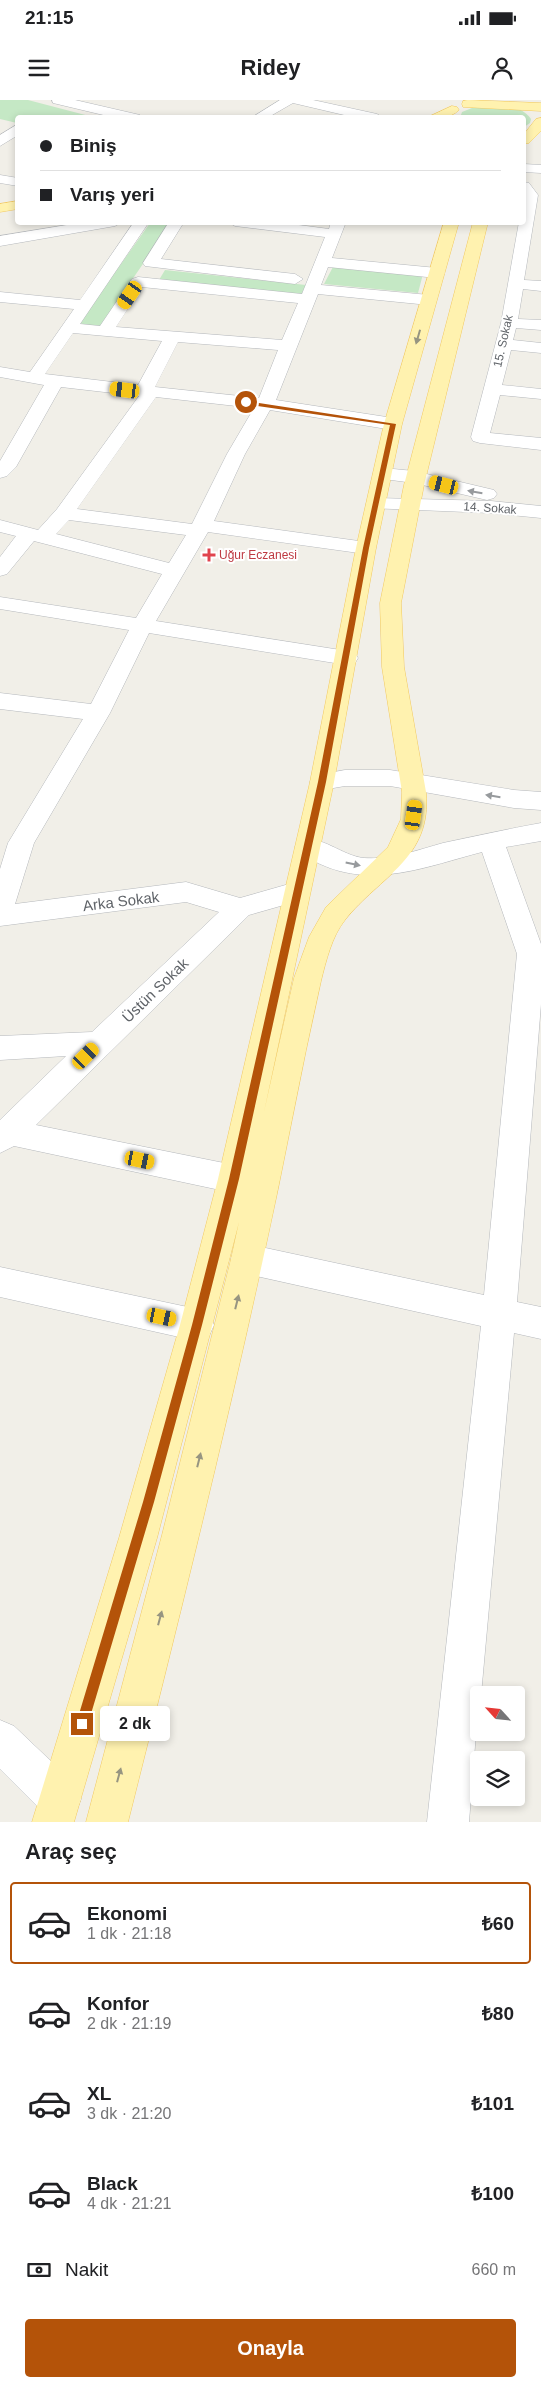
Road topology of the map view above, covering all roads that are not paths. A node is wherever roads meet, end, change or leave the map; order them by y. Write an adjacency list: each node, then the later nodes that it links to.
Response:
1 (58, 100): 7 (street)
2 (287, 100): 5 (street); 8 (street)
3 (471, 102): 4 (main road); 6 (main road)
4 (541, 107)
5 (376, 111)
6 (451, 114)
7 (122, 115)
8 (262, 115)
9 (0, 122): 11 (street)
10 (541, 122): 13 (main road)
11 (15, 126)
12 (15, 130): 14 (street)
13 (530, 135)
14 (0, 142)
15 (526, 168): 16 (street)
16 (541, 169)
17 (0, 179): 18 (street)
18 (15, 182)
19 (532, 192): 24 (street, 15. Sokak)
20 (15, 195): 21 (main road)
21 (0, 197)
22 (15, 206): 23 (main road)
23 (0, 208)
24 (533, 224): 35 (street, 15. Sokak)
25 (97, 225): 32 (street)
26 (140, 225): 40 (street)
27 (175, 225): 37 (street)
28 (286, 225): 31 (street)
29 (451, 225): 34 (main road)
30 (480, 225): 60 (main road)
31 (336, 228): 33 (street)
32 (0, 241)
33 (322, 262): 34 (street); 37 (street)
34 (438, 273): 39 (main road)
35 (514, 284): 36 (street); 41 (street, 15. Sokak)
36 (541, 286)
37 (311, 290): 39 (street); 44 (street); 47 (street)
38 (0, 297): 40 (street)
39 (429, 300): 56 (main road, one-way to 56)
40 (84, 305): 43 (street)
41 (509, 323): 42 (street); 46 (street, 15. Sokak)
42 (541, 325)
43 (68, 328): 44 (street); 50 (street)
44 (104, 332): 45 (street)
45 (172, 337): 47 (street); 53 (street)
46 (504, 344): 48 (street); 52 (street, 15. Sokak)
47 (289, 346): 55 (street)
48 (541, 348)
49 (0, 372): 50 (street)
50 (34, 378): 51 (street)
51 (55, 381): 53 (street); 58 (street)
52 (492, 389): 54 (street); 57 (street, 15. Sokak)
53 (147, 392): 55 (street); 65 (street)
54 (541, 394)
55 (265, 404): 56 (street); 67 (street)
56 (393, 424): 59 (main road)
57 (541, 444)
58 (0, 472)
59 (383, 474): 60 (street, 14. Sokak); 62 (main road)
60 (414, 477): 61 (street, 14. Sokak, one-way to 60); 63 (main road)
61 (541, 500)
62 (376, 504): 63 (street, 14. Sokak); 69 (main road)
63 (409, 506): 64 (street, 14. Sokak); 78 (main road)
64 (541, 512)
65 (64, 513): 67 (street); 68 (street)
66 (0, 526): 68 (street)
67 (200, 528): 69 (street); 71 (street)
68 (36, 535): 70 (street); 71 (street)
69 (366, 548): 74 (main road)
70 (0, 570)
71 (175, 570): 73 (street)
72 (0, 602): 73 (street)
73 (142, 624): 74 (street); 76 (street)
74 (347, 658): 77 (main road)
75 (0, 701): 76 (street)
76 (98, 713): 82 (street)
77 (322, 782): 78 (street); 83 (main road)
78 (414, 783): 79 (street, one-way to 78); 84 (main road)
79 (541, 801)
80 (541, 832): 81 (street)
81 (491, 841): 84 (street); 89 (street)
82 (11, 842): 87 (street)
83 (308, 847): 84 (street, one-way to 84); 85 (main road)
84 (389, 866): 94 (main road)
85 (296, 892): 86 (street, Üstün Sokak); 93 (main road)
86 (240, 908): 88 (street, Arka Sokak); 90 (street, Üstün Sokak)
87 (0, 910)
88 (0, 916)
89 (536, 954): 96 (street)
90 (99, 1043): 91 (street); 92 (street, Üstün Sokak)
91 (0, 1048)
92 (4, 1136): 93 (street)
93 (234, 1179): 98 (main road)
94 (247, 1260): 96 (street); 101 (main road, one-way to 94)
95 (0, 1282): 98 (street)
96 (499, 1315): 97 (street); 102 (street)
97 (541, 1323)
98 (197, 1325): 100 (main road)
99 (0, 1740): 100 (street)
100 (56, 1810)
101 (107, 1822)
102 (448, 1822)

